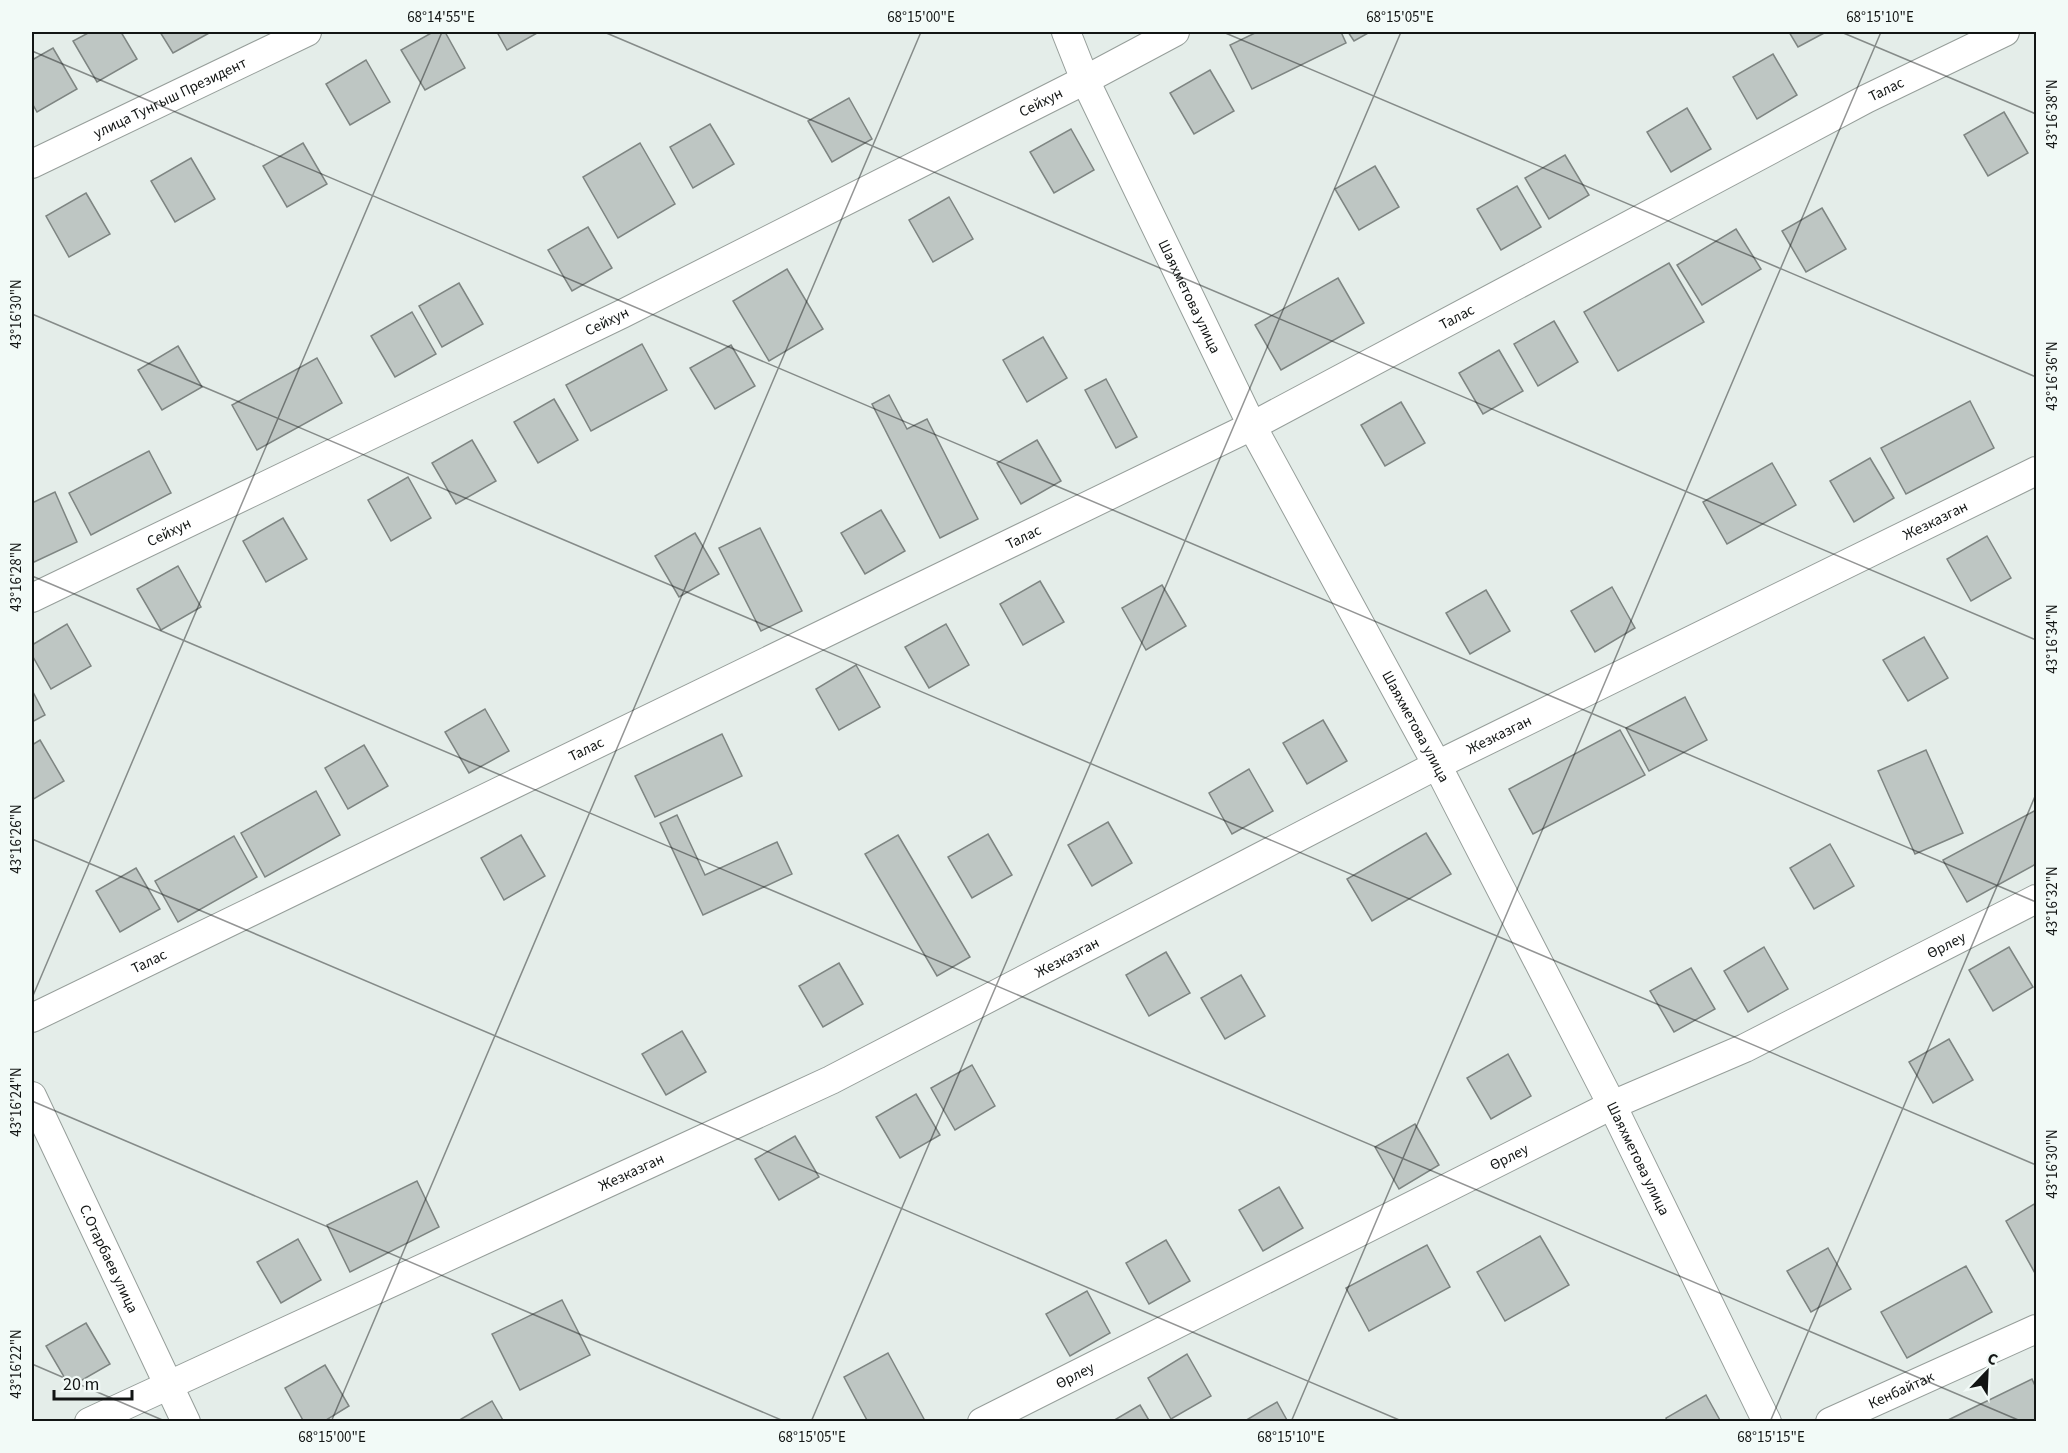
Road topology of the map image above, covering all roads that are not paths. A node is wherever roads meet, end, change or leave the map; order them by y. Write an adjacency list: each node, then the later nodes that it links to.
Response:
1 (307, 32): 6 (street, улица Тунгыш Президент)
2 (1066, 32): 5 (street, Шаяхметова улица)
3 (1175, 32): 5 (street, Сейхун)
4 (2005, 32): 7 (street, Талас)
5 (1085, 80): 7 (street, Шаяхметова улица); 9 (street, Сейхун)
6 (32, 164)
7 (1252, 426): 10 (street, Шаяхметова улица); 12 (street, Талас)
8 (2037, 471): 10 (street, Жезказган)
9 (32, 598)
10 (1437, 765): 14 (street, Шаяхметова улица); 16 (street, Жезказган)
11 (2037, 898): 14 (street, Өрлеу)
12 (32, 1018)
13 (32, 1096): 16 (street, С.Отарбаев улица)
14 (1612, 1105): 19 (street, Өрлеу); 20 (street, Шаяхметова улица)
15 (2037, 1329): 21 (street, Кенбайтак)
16 (167, 1383): 17 (street, Жезказган); 18 (street, С.Отарбаев улица)
17 (88, 1422)
18 (186, 1422)
19 (982, 1422)
20 (1767, 1422)
21 (1830, 1422)

